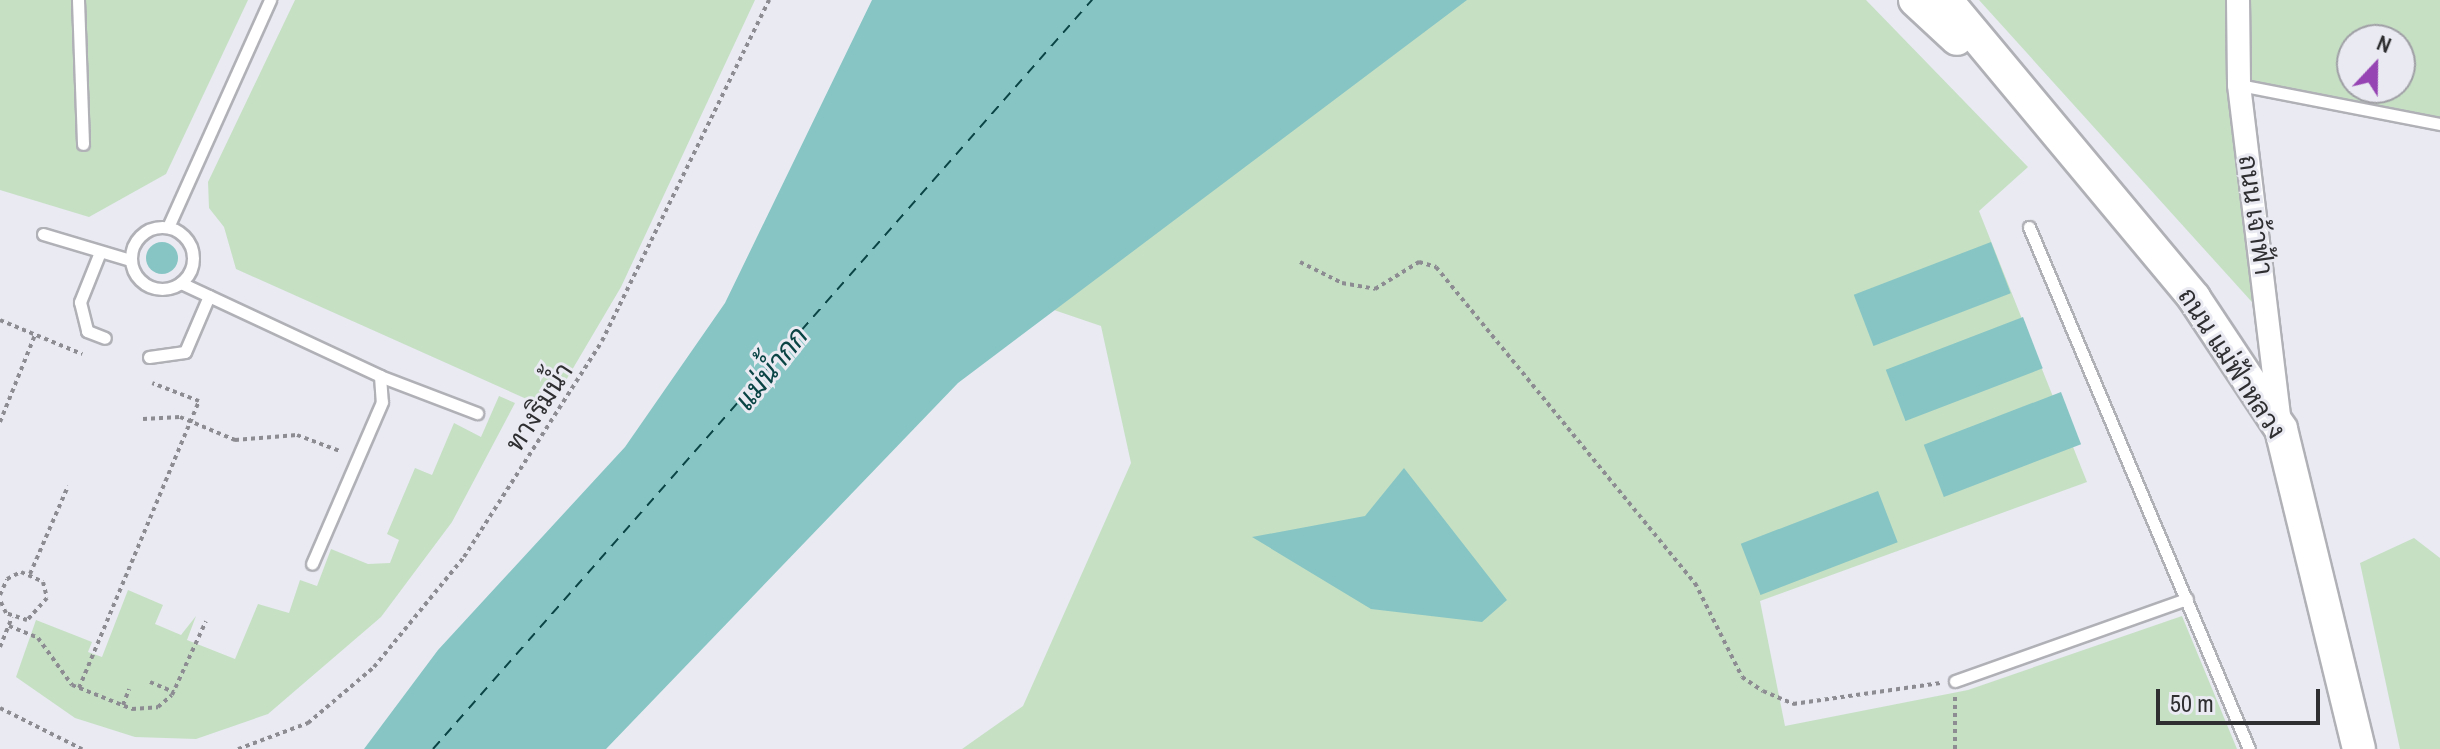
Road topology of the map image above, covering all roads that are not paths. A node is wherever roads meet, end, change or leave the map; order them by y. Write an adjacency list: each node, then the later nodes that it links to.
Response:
1 (78, 0): 9 (lane)
2 (270, 0): 10 (lane)
3 (1915, 0): 7 (street, ถนน แม่ฟ้าหลวง)
4 (1946, 0): 7 (street, ถนน แม่ฟ้าหลวง)
5 (2238, 0): 6 (street, ถนน เจ้าฟ้า)
6 (2239, 85): 8 (lane); 21 (street, ถนน เจ้าฟ้า)
7 (2039, 115): 21 (street, ถนน แม่ฟ้าหลวง)
8 (2440, 124)
9 (83, 144)
10 (168, 227): 14 (lane); 15 (lane)
11 (2029, 227): 23 (lane)
12 (43, 234): 13 (lane)
13 (100, 252): 14 (lane); 17 (lane)
14 (130, 260): 15 (lane)
15 (181, 283): 16 (lane)
16 (209, 296): 18 (lane); 19 (lane)
17 (105, 338)
18 (149, 357)
19 (380, 376): 20 (lane); 22 (lane)
20 (477, 413)
21 (2281, 429): 26 (street, ถนน แม่ฟ้าหลวง)
22 (312, 564)
23 (2187, 599): 24 (lane); 25 (lane)
24 (1955, 681)
25 (2249, 749)
26 (2359, 749)

